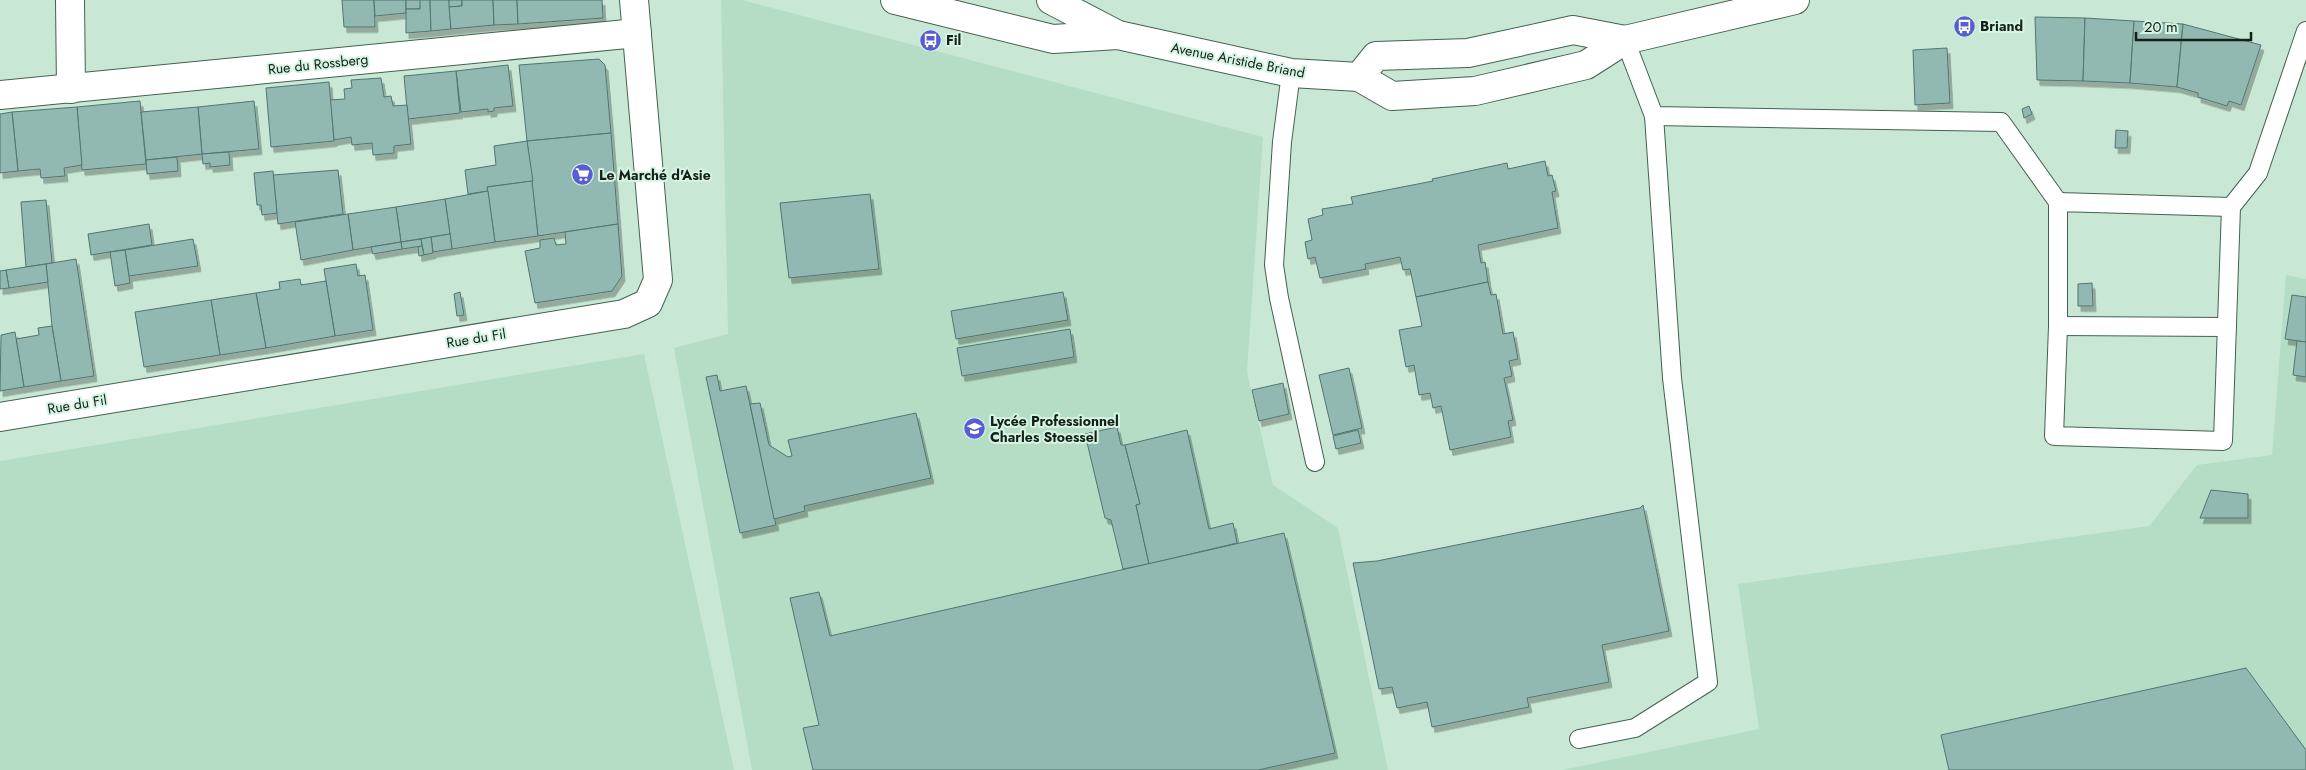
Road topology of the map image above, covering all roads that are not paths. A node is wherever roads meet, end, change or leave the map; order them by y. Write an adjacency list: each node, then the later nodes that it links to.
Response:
1 (70, 0): 12 (street)
2 (634, 0): 7 (street, Rue du Fil)
3 (895, 0): 8 (street, Avenue Aristide Briand)
4 (1051, 0): 8 (street, Avenue Aristide Briand)
5 (1794, 0): 9 (street, Avenue Aristide Briand)
6 (2306, 31): 16 (lane)
7 (637, 33): 12 (street, Rue du Rossberg); 19 (street, Rue du Fil)
8 (1118, 35): 10 (street, Avenue Aristide Briand)
9 (1625, 40): 11 (street, Avenue Aristide Briand); 11 (street, Avenue Aristide Briand); 14 (lane)
10 (1291, 73): 11 (street, Avenue Aristide Briand); 20 (lane)
11 (1359, 77)
12 (71, 88): 13 (street, Rue du Rossberg)
13 (0, 95)
14 (1654, 116): 15 (lane); 21 (lane)
15 (2058, 202): 16 (lane); 17 (lane)
16 (2231, 207): 18 (lane)
17 (2058, 326): 18 (lane); 18 (lane)
18 (2227, 327)
19 (0, 417)
20 (1315, 462)
21 (1579, 738)

